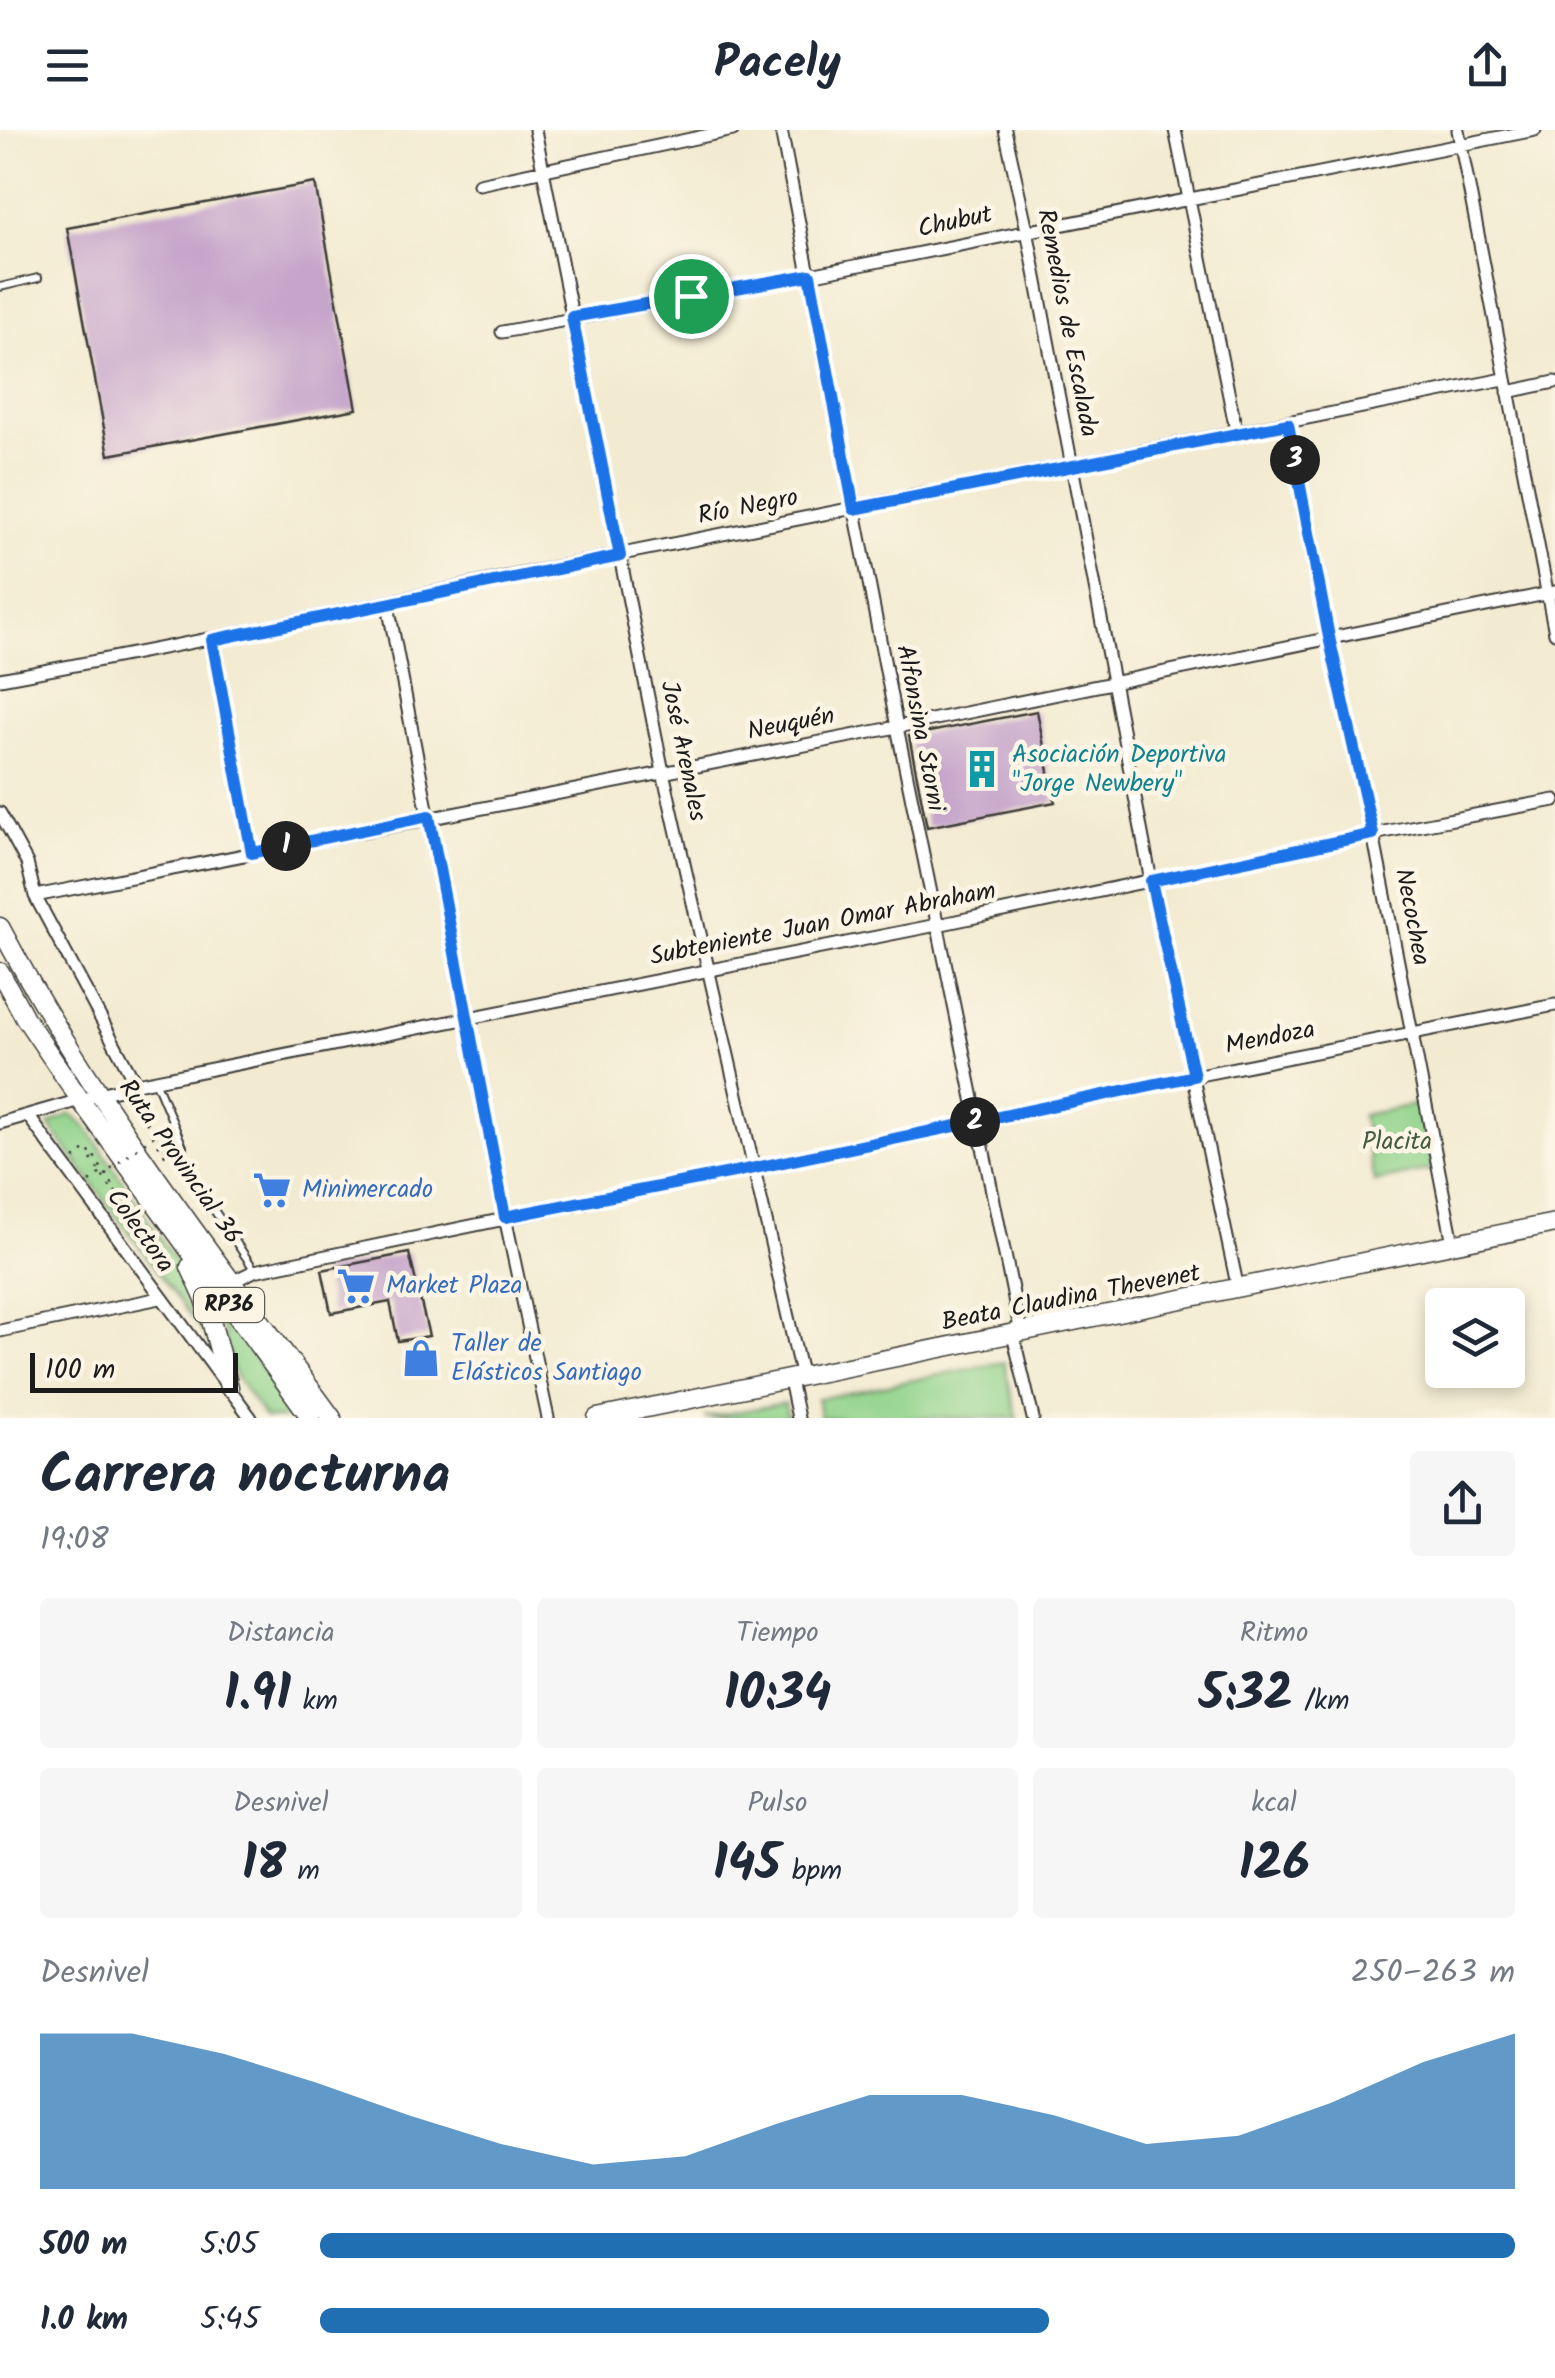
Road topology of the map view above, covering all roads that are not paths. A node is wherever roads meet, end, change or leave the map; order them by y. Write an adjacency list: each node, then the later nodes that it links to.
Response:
1 (535, 130): 9 (street, José Arenales)
2 (733, 130): 9 (street)
3 (781, 130): 13 (street, Alfonsina Storni)
4 (1005, 130): 12 (street, Remedios de Escalada)
5 (1175, 130): 11 (street)
6 (1458, 130): 8 (street)
7 (1535, 130): 8 (street, Chubut)
8 (1461, 144): 11 (street, Chubut); 19 (street)
9 (543, 169): 10 (street); 16 (street, José Arenales)
10 (479, 184)
11 (1189, 198): 12 (street, Chubut); 21 (street)
12 (1027, 230): 13 (street, Chubut); 22 (street, Remedios de Escalada)
13 (810, 275): 16 (street, Chubut); 23 (street, Alfonsina Storni)
14 (38, 278): 15 (lane)
15 (0, 287)
16 (572, 317): 17 (street, Chubut); 24 (street, José Arenales)
17 (502, 332)
18 (1555, 382): 19 (street, Río Negro)
19 (1506, 386): 20 (street, Río Negro); 25 (street)
20 (1288, 424): 21 (street, Río Negro); 28 (street, Necochea)
21 (1237, 435): 22 (street, Río Negro)
22 (1070, 466): 23 (street, Río Negro); 31 (street, Remedios de Escalada)
23 (854, 509): 24 (street, Río Negro); 32 (street, Alfonsina Storni)
24 (620, 556): 26 (street, Río Negro); 33 (street, José Arenales)
25 (1550, 593): 27 (street); 28 (street, Neuquén)
26 (388, 605): 29 (street, Río Negro); 36 (street)
27 (1555, 633)
28 (1329, 637): 31 (street, Neuquén); 37 (street, Necochea)
29 (212, 640): 30 (street, Río Negro); 38 (street)
30 (0, 679)
31 (1113, 682): 32 (street, Neuquén); 39 (street, Remedios de Escalada)
32 (897, 727): 33 (street, Neuquén); 41 (street, Alfonsina Storni)
33 (663, 772): 36 (street, Neuquén); 43 (street, José Arenales)
34 (1555, 800): 37 (street, Subteniente Juan Omar Abraham)
35 (0, 813): 40 (street)
36 (429, 816): 38 (street, Neuquén); 46 (street)
37 (1373, 834): 39 (street, Subteniente Juan Omar Abraham); 47 (street, Necochea)
38 (252, 853): 40 (street, Neuquén)
39 (1151, 881): 41 (street, Subteniente Juan Omar Abraham); 48 (street, Remedios de Escalada)
40 (35, 896): 50 (street)
41 (937, 925): 43 (street, Subteniente Juan Omar Abraham); 54 (street, Alfonsina Storni)
42 (0, 927): 51 (main road, Ruta Provincial 36 / RP36)
43 (707, 970): 46 (street, Subteniente Juan Omar Abraham); 56 (street, José Arenales)
44 (0, 972): 52 (main road, Ruta Provincial 36 / RP36)
45 (1555, 1005): 47 (street, Mendoza)
46 (466, 1016): 49 (street, Subteniente Juan Omar Abraham); 58 (street)
47 (1410, 1032): 48 (street, Mendoza); 60 (street, Necochea)
48 (1194, 1076): 54 (street, Mendoza); 63 (street, Remedios de Escalada)
49 (155, 1080): 50 (street, Subteniente Juan Omar Abraham); 61 (lane)
50 (131, 1085): 51 (street, Subteniente Juan Omar Abraham)
51 (101, 1093): 52 (street, Subteniente Juan Omar Abraham); 62 (main road, Ruta Provincial 36 / RP36)
52 (81, 1101): 53 (street, Subteniente Juan Omar Abraham); 57 (main road, Ruta Provincial 36 / RP36)
53 (29, 1118): 55 (street, Subteniente Juan Omar Abraham); 64 (street, Colectora)
54 (979, 1121): 56 (street, Mendoza); 66 (street, Alfonsina Storni)
55 (0, 1124)
56 (755, 1168): 58 (street, Mendoza); 67 (street, José Arenales)
57 (147, 1193): 68 (main road); 70 (main road, Ruta Provincial 36 / RP36)
58 (505, 1217): 61 (street, Mendoza); 72 (street)
59 (1555, 1223): 60 (main road, Beata Claudina Thevenet)
60 (1452, 1243): 63 (main road, Beata Claudina Thevenet)
61 (254, 1270): 62 (street, Mendoza)
62 (232, 1282): 71 (main road, Ruta Provincial 36 / RP36)
63 (1238, 1289): 66 (main road, Beata Claudina Thevenet)
64 (160, 1298): 65 (street); 68 (street, Colectora)
65 (0, 1331)
66 (1017, 1334): 67 (main road, Beata Claudina Thevenet); 75 (street, Alfonsina Storni)
67 (796, 1379): 73 (main road, Beata Claudina Thevenet); 74 (street, José Arenales)
68 (229, 1388): 69 (street, Colectora)
69 (252, 1418)
70 (311, 1418)
71 (332, 1418)
72 (548, 1418)
73 (596, 1418)
74 (798, 1418)
75 (1033, 1418)

